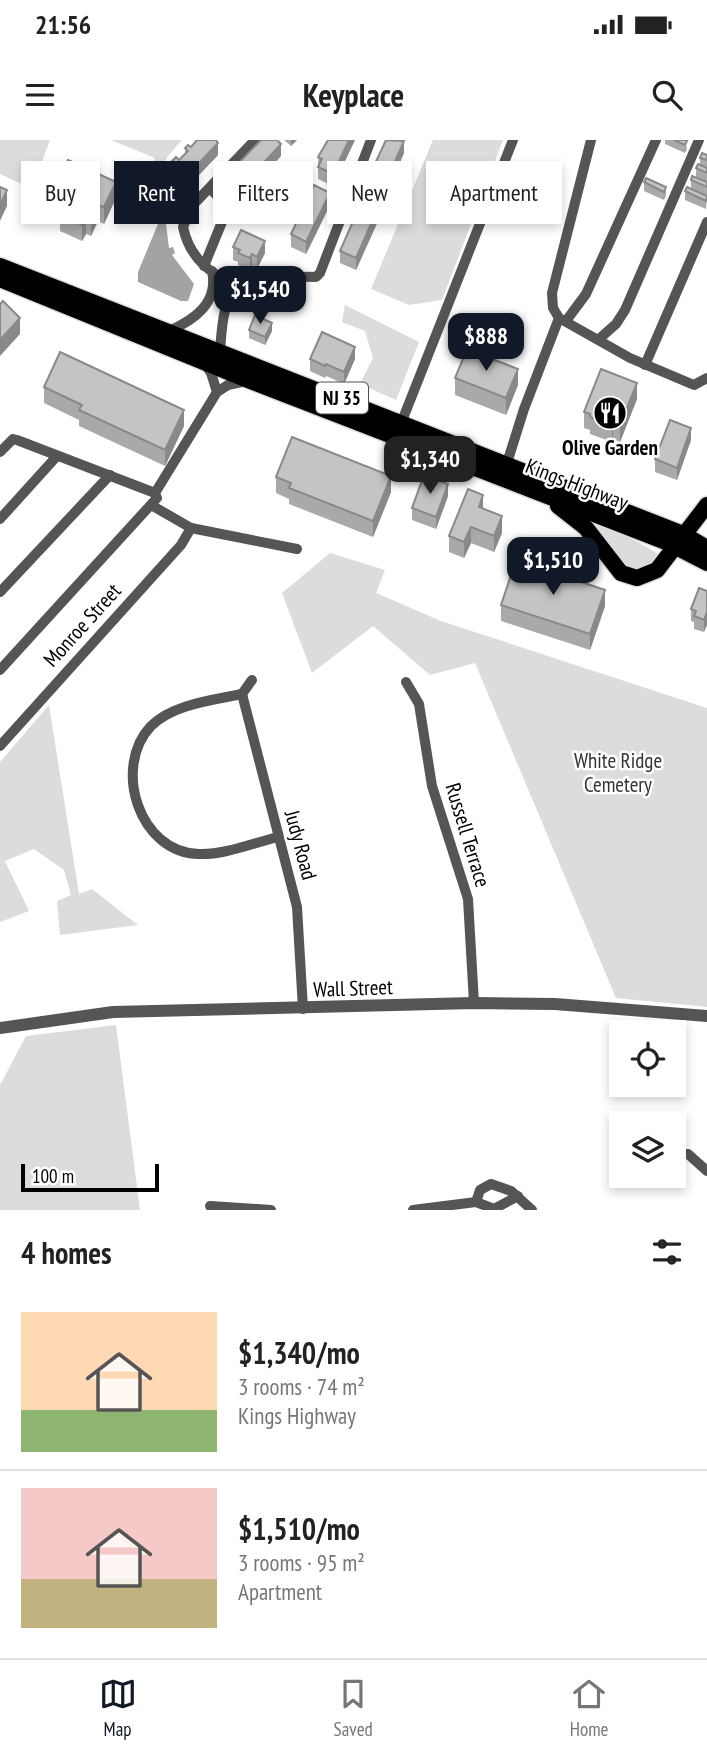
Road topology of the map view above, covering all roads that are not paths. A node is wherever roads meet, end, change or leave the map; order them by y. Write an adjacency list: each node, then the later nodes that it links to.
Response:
1 (255, 140): 7 (street)
2 (371, 140): 12 (street)
3 (513, 140): 22 (street)
4 (591, 140): 13 (street)
5 (656, 140): 13 (street)
6 (699, 140): 15 (street)
7 (210, 188): 10 (street); 10 (street)
8 (707, 222): 18 (street)
9 (0, 266): 14 (main road, Kings Highway / NJ 35)
10 (208, 269): 12 (street); 14 (street)
11 (0, 279): 17 (main road, Kings Highway / NJ 35)
12 (243, 282): 16 (street)
13 (563, 320): 15 (street); 25 (street)
14 (169, 331): 16 (main road, Kings Highway / NJ 35)
15 (599, 339): 18 (street)
16 (220, 351): 22 (main road, Kings Highway / NJ 35)
17 (203, 361): 20 (main road, Kings Highway / NJ 35); 21 (street)
18 (645, 365): 19 (street)
19 (707, 378)
20 (248, 380): 21 (street); 27 (main road, Kings Highway / NJ 35)
21 (217, 392): 28 (street)
22 (402, 421): 25 (main road, Kings Highway / NJ 35)
23 (0, 452): 24 (street)
24 (57, 456): 26 (street); 31 (street)
25 (507, 463): 33 (main road, Kings Highway / NJ 35)
26 (110, 475): 28 (street); 37 (street)
27 (526, 487): 33 (main road, Kings Highway / NJ 35); 33 (main road)
28 (155, 493): 29 (street)
29 (151, 505): 32 (street); 38 (street)
30 (707, 505): 33 (main road)
31 (0, 519)
32 (191, 528): 35 (street); 42 (street, Monroe Street)
33 (679, 540): 34 (main road, Kings Highway); 36 (main road, Kings Highway / NJ 35)
34 (707, 548)
35 (297, 550)
36 (707, 563)
37 (0, 592)
38 (0, 670)
39 (252, 680): 41 (street)
40 (406, 682): 44 (street, Russell Terrace)
41 (242, 694): 43 (street, Judy Road); 43 (street)
42 (0, 746)
43 (278, 837): 45 (street, Judy Road)
44 (474, 1003): 45 (street, Wall Street); 46 (street, Wall Street)
45 (303, 1009): 47 (street, Wall Street)
46 (707, 1016)
47 (0, 1028)
48 (686, 1154): 49 (street)
49 (707, 1171)
50 (518, 1196): 51 (street); 51 (street); 55 (street)
51 (476, 1202): 54 (street)
52 (210, 1206): 53 (street)
53 (271, 1210)
54 (413, 1210)
55 (532, 1210)

